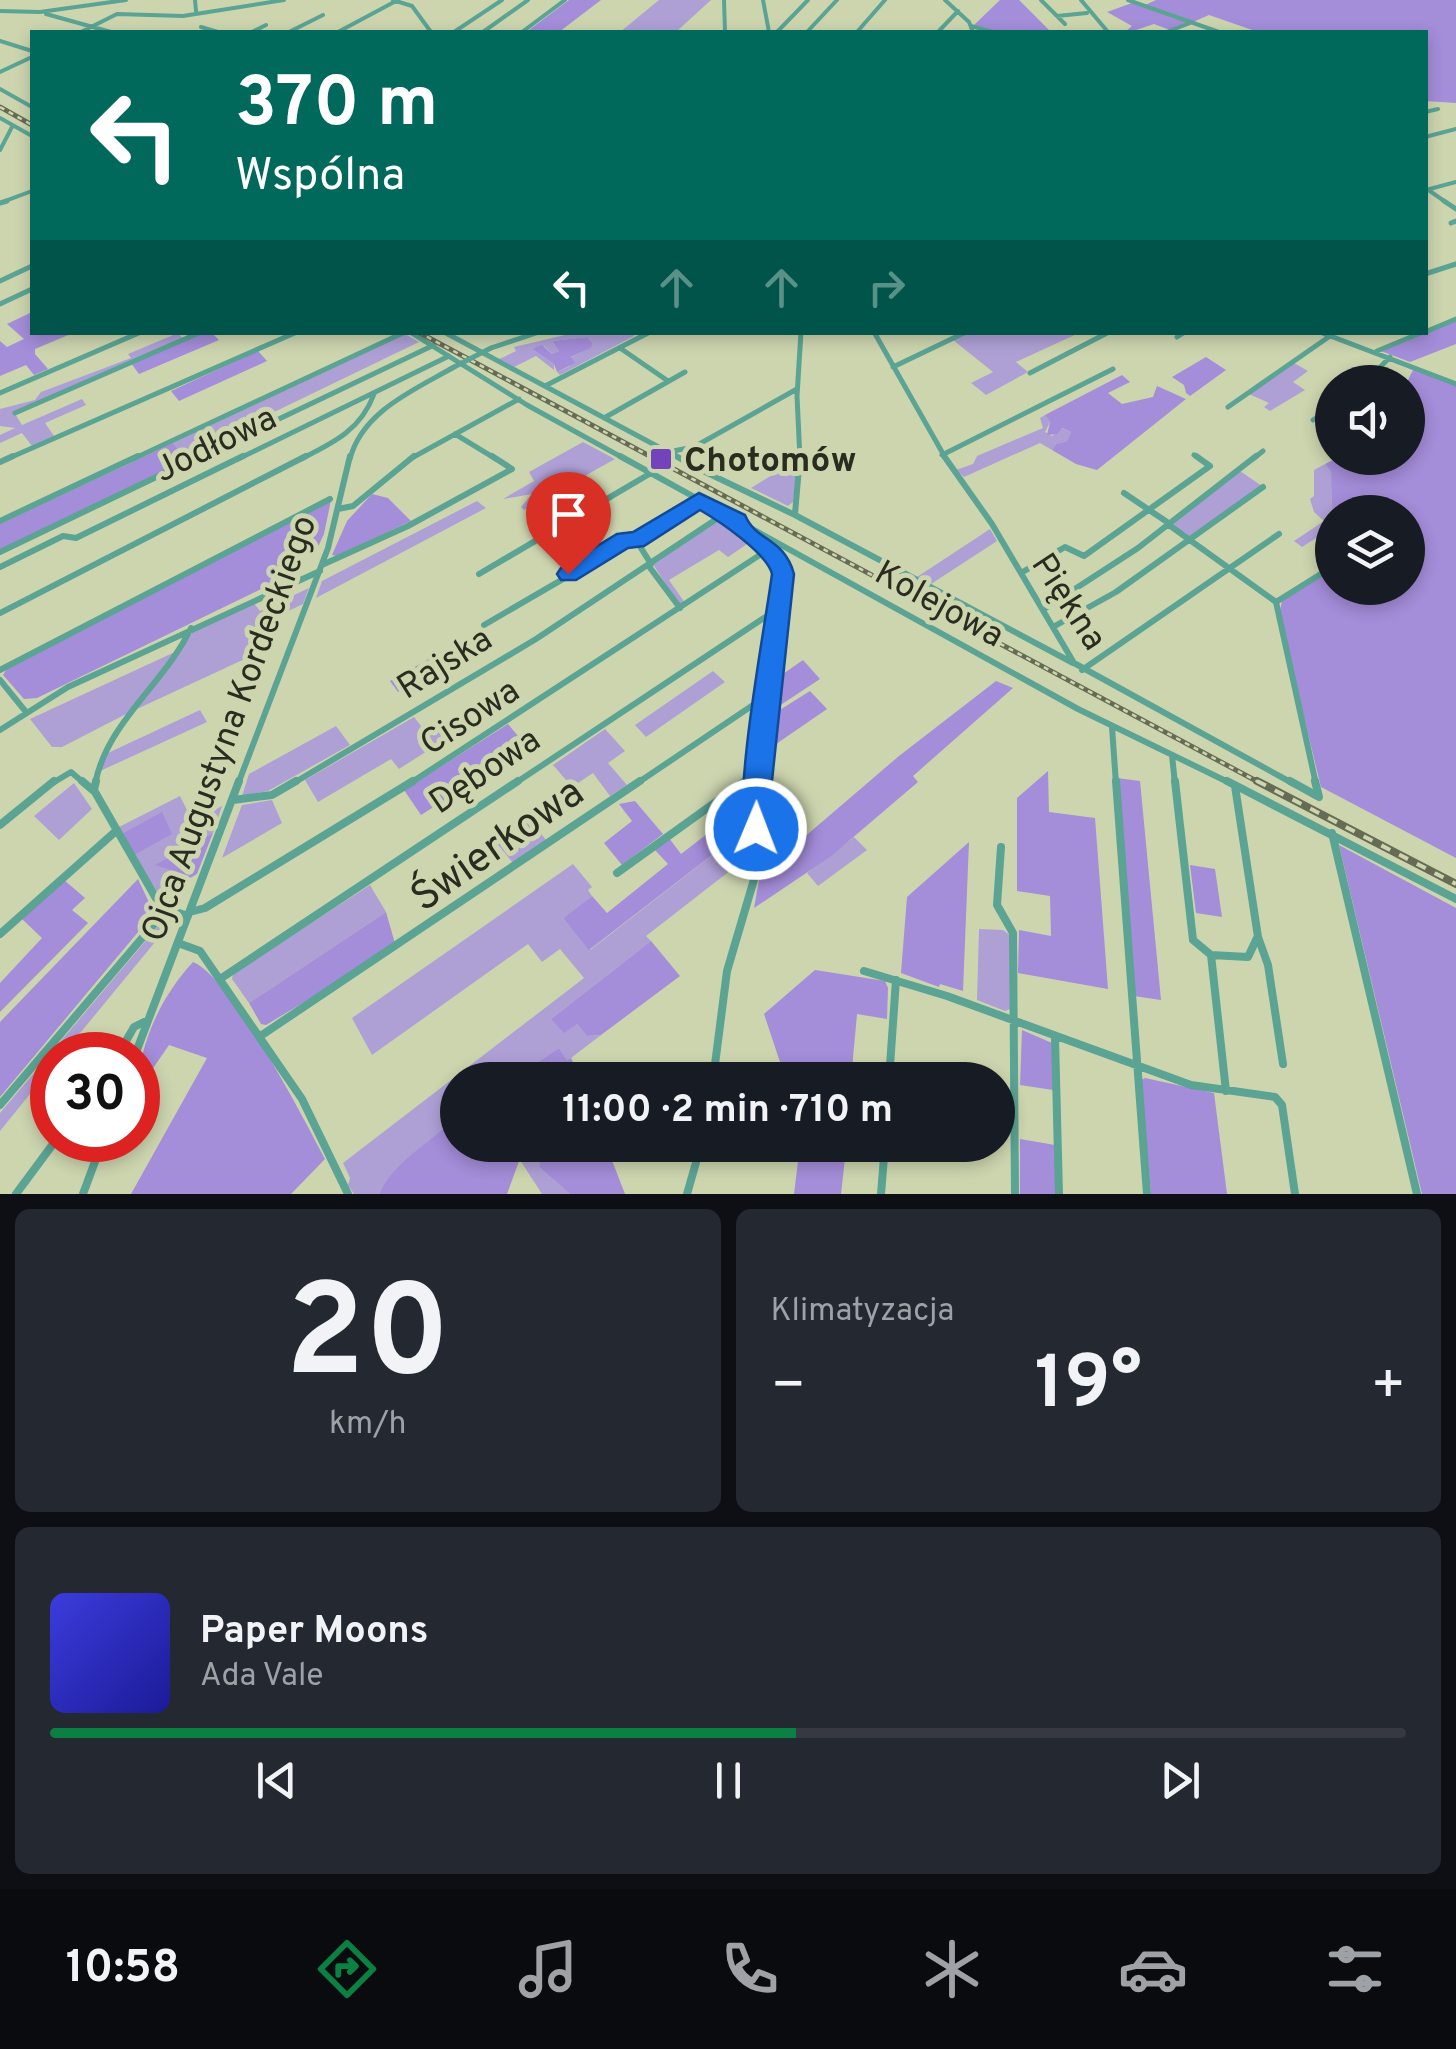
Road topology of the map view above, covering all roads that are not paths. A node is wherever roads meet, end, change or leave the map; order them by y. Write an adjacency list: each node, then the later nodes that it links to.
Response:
1 (126, 0): 17 (street)
2 (194, 0): 23 (street)
3 (284, 0): 23 (street)
4 (395, 0): 39 (street); 40 (street)
5 (502, 0): 41 (street)
6 (528, 0): 42 (street)
7 (565, 0): 43 (street)
8 (724, 0): 44 (street)
9 (763, 0): 45 (street)
10 (808, 0): 46 (street)
11 (837, 0): 47 (street)
12 (885, 0): 48 (street)
13 (945, 0): 19 (street)
14 (1041, 0): 27 (street)
15 (1080, 0): 24 (street)
16 (1128, 0): 28 (street)
17 (117, 1): 22 (street); 25 (street)
18 (959, 1): 19 (street)
19 (950, 4): 21 (street)
20 (0, 11): 22 (street)
21 (958, 11): 32 (street); 49 (street)
22 (40, 12): 33 (street)
23 (196, 12): 25 (street)
24 (1088, 13): 27 (street); 52 (street)
25 (117, 14): 33 (street)
26 (322, 14): 38 (street)
27 (1057, 16): 29 (street)
28 (1191, 22): 53 (street); 54 (street)
29 (1065, 24)
30 (266, 25): 37 (street)
31 (202, 26): 36 (street)
32 (970, 26): 50 (street); 51 (street)
33 (92, 27): 34 (street); 35 (street)
34 (85, 30)
35 (103, 30)
36 (213, 30)
37 (256, 30)
38 (294, 30)
39 (342, 30)
40 (431, 30)
41 (457, 30)
42 (486, 30)
43 (525, 30)
44 (723, 30)
45 (769, 30)
46 (779, 30)
47 (808, 30)
48 (859, 30)
49 (940, 30)
50 (972, 30)
51 (985, 30)
52 (1106, 30)
53 (1172, 30)
54 (1213, 30)
55 (0, 41): 56 (street)
56 (30, 53)
57 (30, 55): 58 (street)
58 (0, 72)
59 (0, 89): 61 (street)
60 (30, 96): 61 (street)
61 (20, 100): 62 (street)
62 (30, 106)
63 (1438, 109): 64 (street)
64 (1428, 111)
65 (0, 118): 66 (street)
66 (12, 125): 68 (street); 70 (street)
67 (1456, 129): 69 (street)
68 (30, 135)
69 (1428, 135)
70 (0, 150)
71 (1456, 182): 72 (street)
72 (1428, 189)
73 (1428, 191): 76 (street)
74 (30, 192): 75 (street)
75 (0, 203)
76 (1456, 209)
77 (1456, 264): 79 (street)
78 (30, 267): 80 (street)
79 (1428, 271)
80 (0, 281)
81 (30, 289): 82 (street)
82 (0, 304)
83 (1455, 320): 84 (street)
84 (1428, 330)
85 (133, 335): 115 (street)
86 (193, 335): 119 (street)
87 (290, 335): 126 (street)
88 (401, 335): 139 (street)
89 (413, 335): 99 (street, Kolejowa)
90 (450, 335): 113 (street)
91 (531, 335): 100 (street)
92 (644, 335): 101 (street)
93 (801, 335): 114 (street)
94 (876, 335): 107 (street, Piękna)
95 (960, 335): 107 (street)
96 (1104, 335): 110 (street)
97 (1416, 335): 102 (street)
98 (1331, 336): 102 (street); 118 (street)
99 (434, 345): 103 (street, Kolejowa); 145 (street)
100 (491, 348): 106 (street, bridge)
101 (620, 348): 111 (street); 113 (street)
102 (1376, 351): 104 (street)
103 (450, 355): 116 (street, Jodłowa); 117 (street, Kolejowa)
104 (1390, 357): 105 (street); 112 (street)
105 (1382, 365)
106 (454, 367): 134 (street)
107 (893, 367): 124 (street, Piękna)
108 (1113, 369): 124 (street)
109 (685, 372): 111 (street)
110 (1030, 373)
111 (668, 381): 120 (street)
112 (1456, 384)
113 (544, 386): 120 (street)
114 (797, 389): 123 (street); 137 (street)
115 (0, 393)
116 (374, 393): 147 (street, Jodłowa); 157 (street)
117 (519, 399): 121 (street, Ojca Augustyna Kordeckiego); 129 (street, Kolejowa)
118 (1228, 407)
119 (16, 413)
120 (604, 418): 123 (street)
121 (455, 434): 134 (street, Ojca Augustyna Kordeckiego); 148 (street)
122 (1263, 451): 140 (street)
123 (667, 452): 127 (street)
124 (942, 455): 150 (street, Piękna)
125 (1194, 455): 135 (street)
126 (0, 462)
127 (688, 463)
128 (696, 468): 137 (street, Kolejowa)
129 (651, 472): 133 (street, Kolejowa); 151 (street)
130 (1262, 486): 143 (street)
131 (1124, 493): 135 (street)
132 (330, 498): 162 (street)
133 (699, 500): 136 (street, Kolejowa); 142 (street)
134 (338, 509): 148 (street, Ojca Augustyna Kordeckiego)
135 (1152, 512): 140 (street); 150 (street)
136 (724, 514): 138 (street, Kolejowa); 146 (street, Rajska)
137 (795, 515): 161 (street, Kolejowa)
138 (737, 520): 144 (street); 167 (street, Kolejowa)
139 (0, 522)
140 (1170, 525): 143 (street); 156 (street)
141 (1279, 534): 149 (street)
142 (636, 540): 146 (street); 158 (street)
143 (1188, 541): 149 (street); 159 (street)
144 (768, 548): 154 (street, Cisowa); 155 (street)
145 (0, 552)
146 (649, 564): 154 (street); 173 (street, Rajska)
147 (0, 567)
148 (321, 568): 160 (street); 173 (street, Ojca Augustyna Kordeckiego)
149 (1227, 569): 153 (street); 163 (street)
150 (1022, 573): 156 (street, Piękna)
151 (479, 574)
152 (1315, 578): 153 (street)
153 (1276, 602): 163 (street, Piękna)
154 (680, 608): 181 (street, Cisowa)
155 (779, 608): 165 (street); 189 (street, Dębowa)
156 (1044, 609): 159 (street, Piękna)
157 (0, 613)
158 (484, 625)
159 (1053, 627): 161 (street, Piękna)
160 (191, 628): 166 (street); 172 (street)
161 (1074, 664): 163 (street, Piękna)
162 (0, 670)
163 (1082, 670)
164 (0, 680): 166 (street)
165 (767, 700): 170 (street); 195 (street, Świerkowa)
166 (26, 712): 168 (street)
167 (1112, 727): 169 (street, Kolejowa); 200 (street)
168 (0, 730)
169 (1172, 755): 171 (street, Kolejowa); 185 (street)
170 (758, 772): 178 (street); 197 (street)
171 (1234, 785): 176 (street, Kolejowa); 183 (street)
172 (94, 791): 174 (street); 175 (street)
173 (233, 800): 181 (street, Ojca Augustyna Kordeckiego)
174 (0, 824)
175 (116, 831): 180 (street); 182 (street)
176 (1332, 832): 179 (street, Kolejowa); 216 (street)
177 (1001, 847): 192 (street)
178 (617, 873)
179 (1456, 899)
180 (166, 910): 181 (street); 202 (street)
181 (189, 914): 184 (street, Ojca Augustyna Kordeckiego)
182 (0, 934)
183 (1258, 937): 186 (street); 187 (street)
184 (178, 943): 189 (street); 191 (street, Ojca Augustyna Kordeckiego)
185 (1211, 955): 186 (street); 201 (street)
186 (1248, 957): 187 (street)
187 (1266, 960): 199 (street)
188 (864, 971): 190 (street)
189 (220, 979): 195 (street)
190 (896, 980): 192 (street); 198 (street)
191 (149, 1020): 193 (street); 194 (street, Ojca Augustyna Kordeckiego)
192 (1015, 1024): 196 (street); 212 (street)
193 (131, 1032)
194 (145, 1032)
195 (259, 1037): 209 (street)
196 (1055, 1038): 200 (street); 213 (street)
197 (715, 1062)
198 (890, 1062)
199 (1283, 1064)
200 (1136, 1066): 201 (street); 214 (street)
201 (1226, 1090): 215 (street)
202 (0, 1105)
203 (40, 1162): 207 (street)
204 (94, 1162): 208 (street)
205 (696, 1162): 210 (street)
206 (883, 1162): 211 (street)
207 (16, 1194)
208 (82, 1194)
209 (348, 1194)
210 (687, 1194)
211 (881, 1194)
212 (1015, 1194)
213 (1060, 1194)
214 (1147, 1194)
215 (1295, 1194)
216 (1416, 1194)

